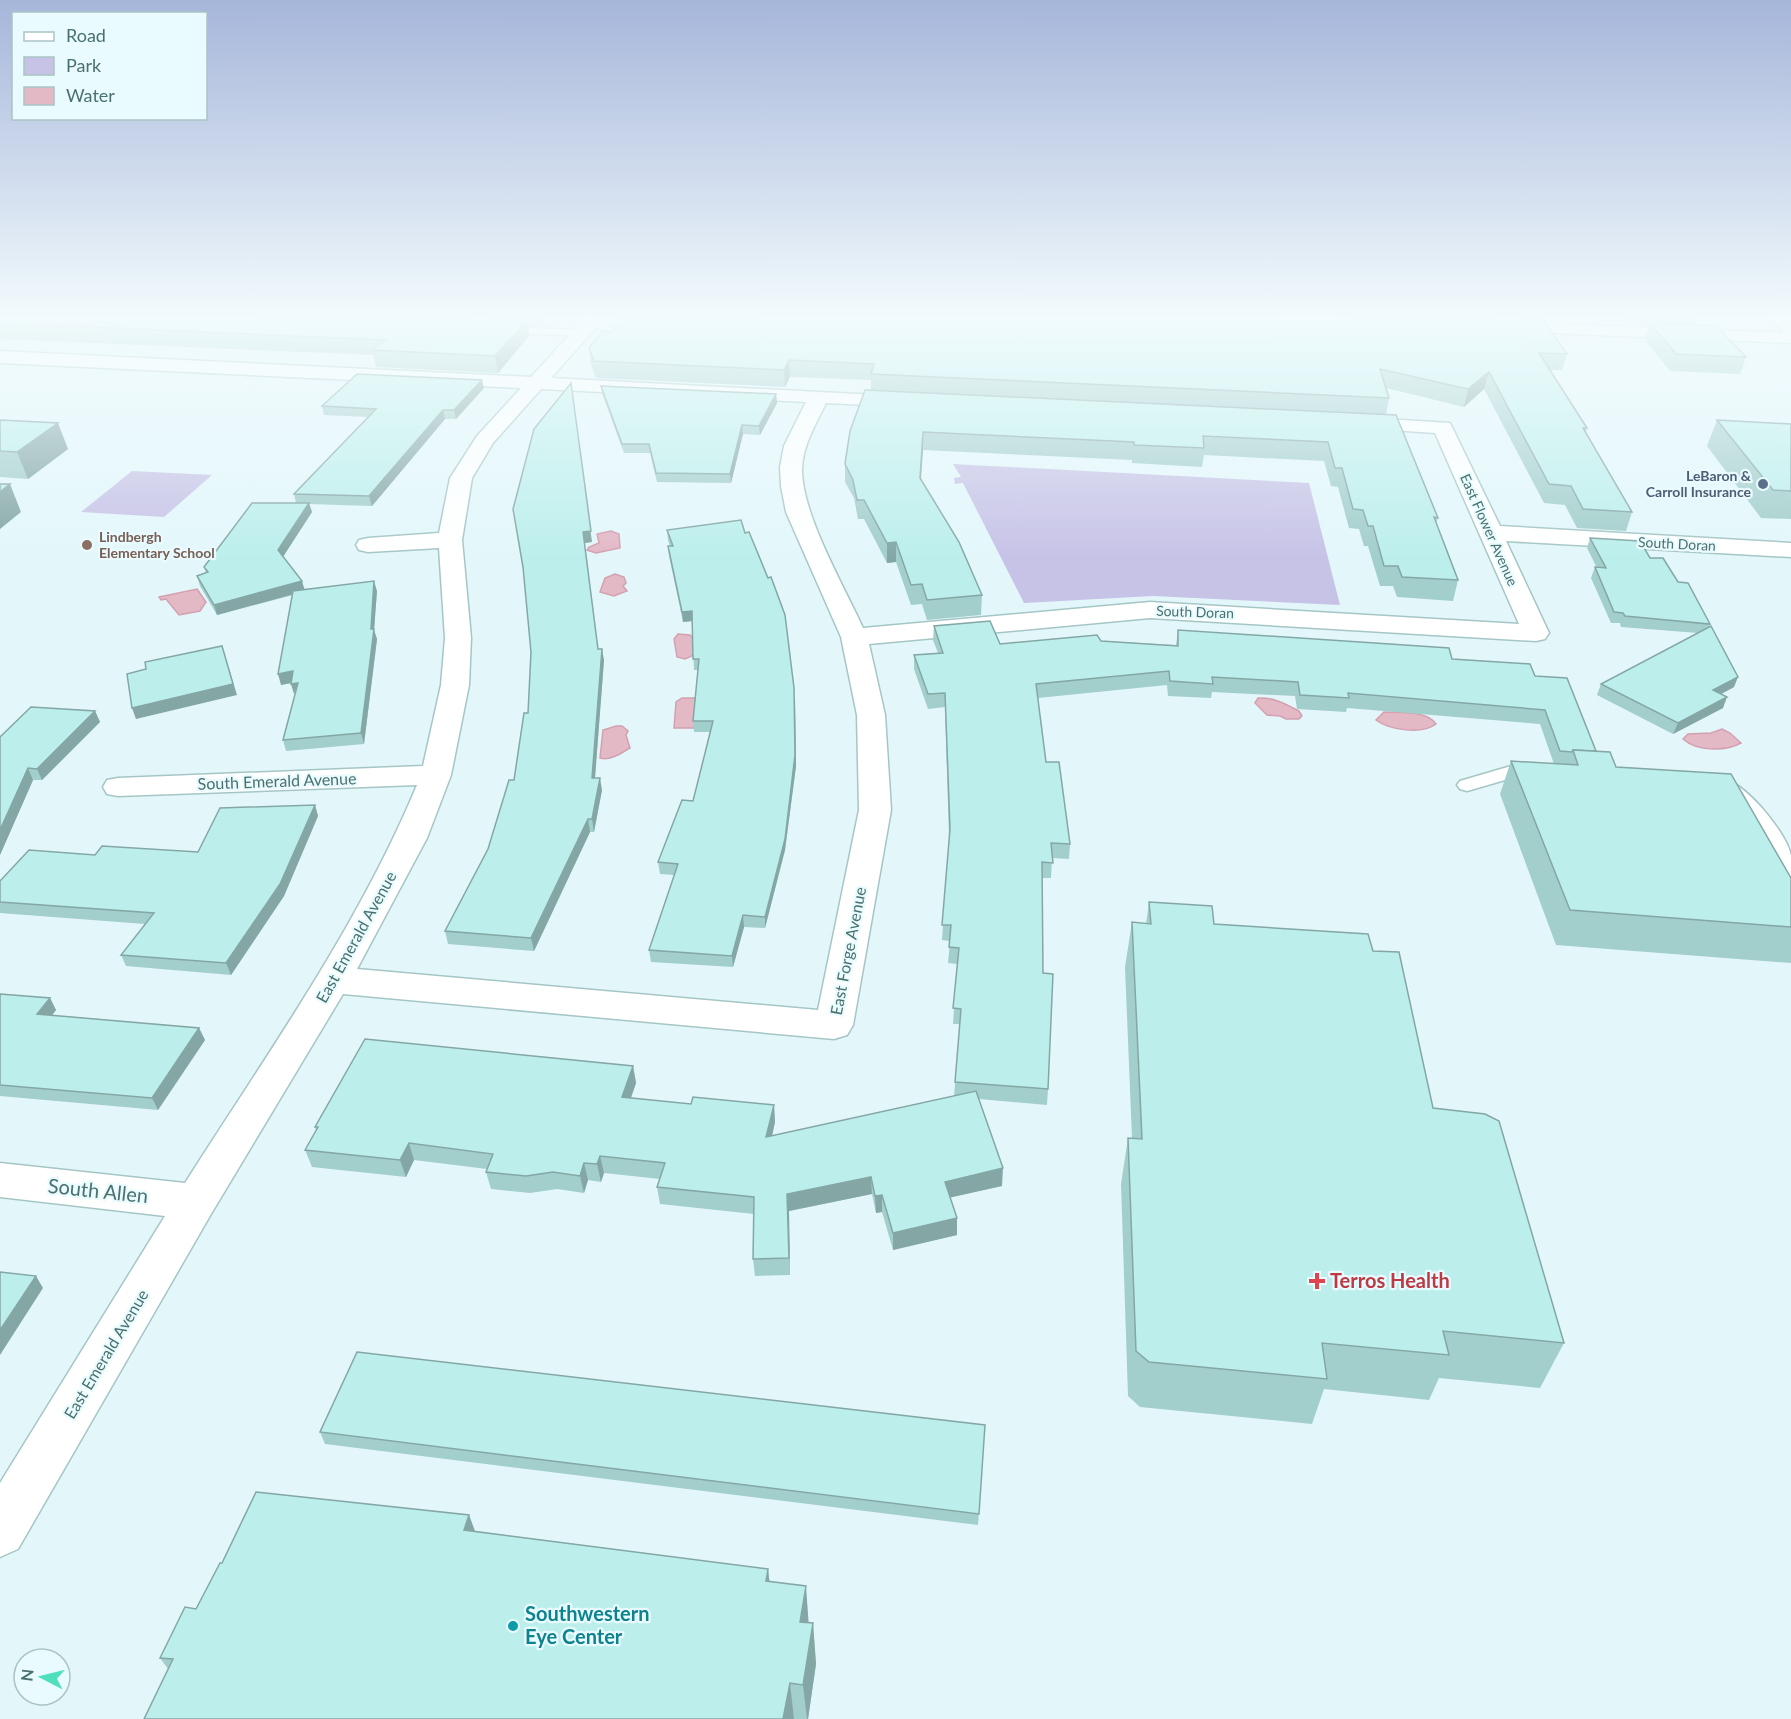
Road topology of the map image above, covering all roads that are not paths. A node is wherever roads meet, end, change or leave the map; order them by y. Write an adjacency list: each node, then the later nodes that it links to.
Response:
1 (525, 396): 7 (street, East Emerald Avenue)
2 (819, 396): 11 (street, East Forge Avenue)
3 (824, 396): 4 (street)
4 (926, 401)
5 (1337, 422): 6 (street, East Flower Avenue)
6 (1491, 533): 9 (street, South Doran); 10 (street, East Flower Avenue)
7 (450, 540): 8 (street); 13 (street, East Emerald Avenue)
8 (368, 545)
9 (1791, 550)
10 (1536, 633): 11 (street, South Doran)
11 (855, 637): 18 (street, East Forge Avenue)
12 (1551, 772): 15 (lane)
13 (436, 775): 16 (street, South Emerald Avenue); 18 (street, East Emerald Avenue)
14 (1713, 782): 17 (lane)
15 (1467, 785)
16 (118, 787)
17 (1791, 873)
18 (333, 980): 20 (street, East Emerald Avenue)
19 (0, 1180): 20 (street, South Allen)
20 (196, 1202): 21 (street, East Emerald Avenue)
21 (0, 1531)

